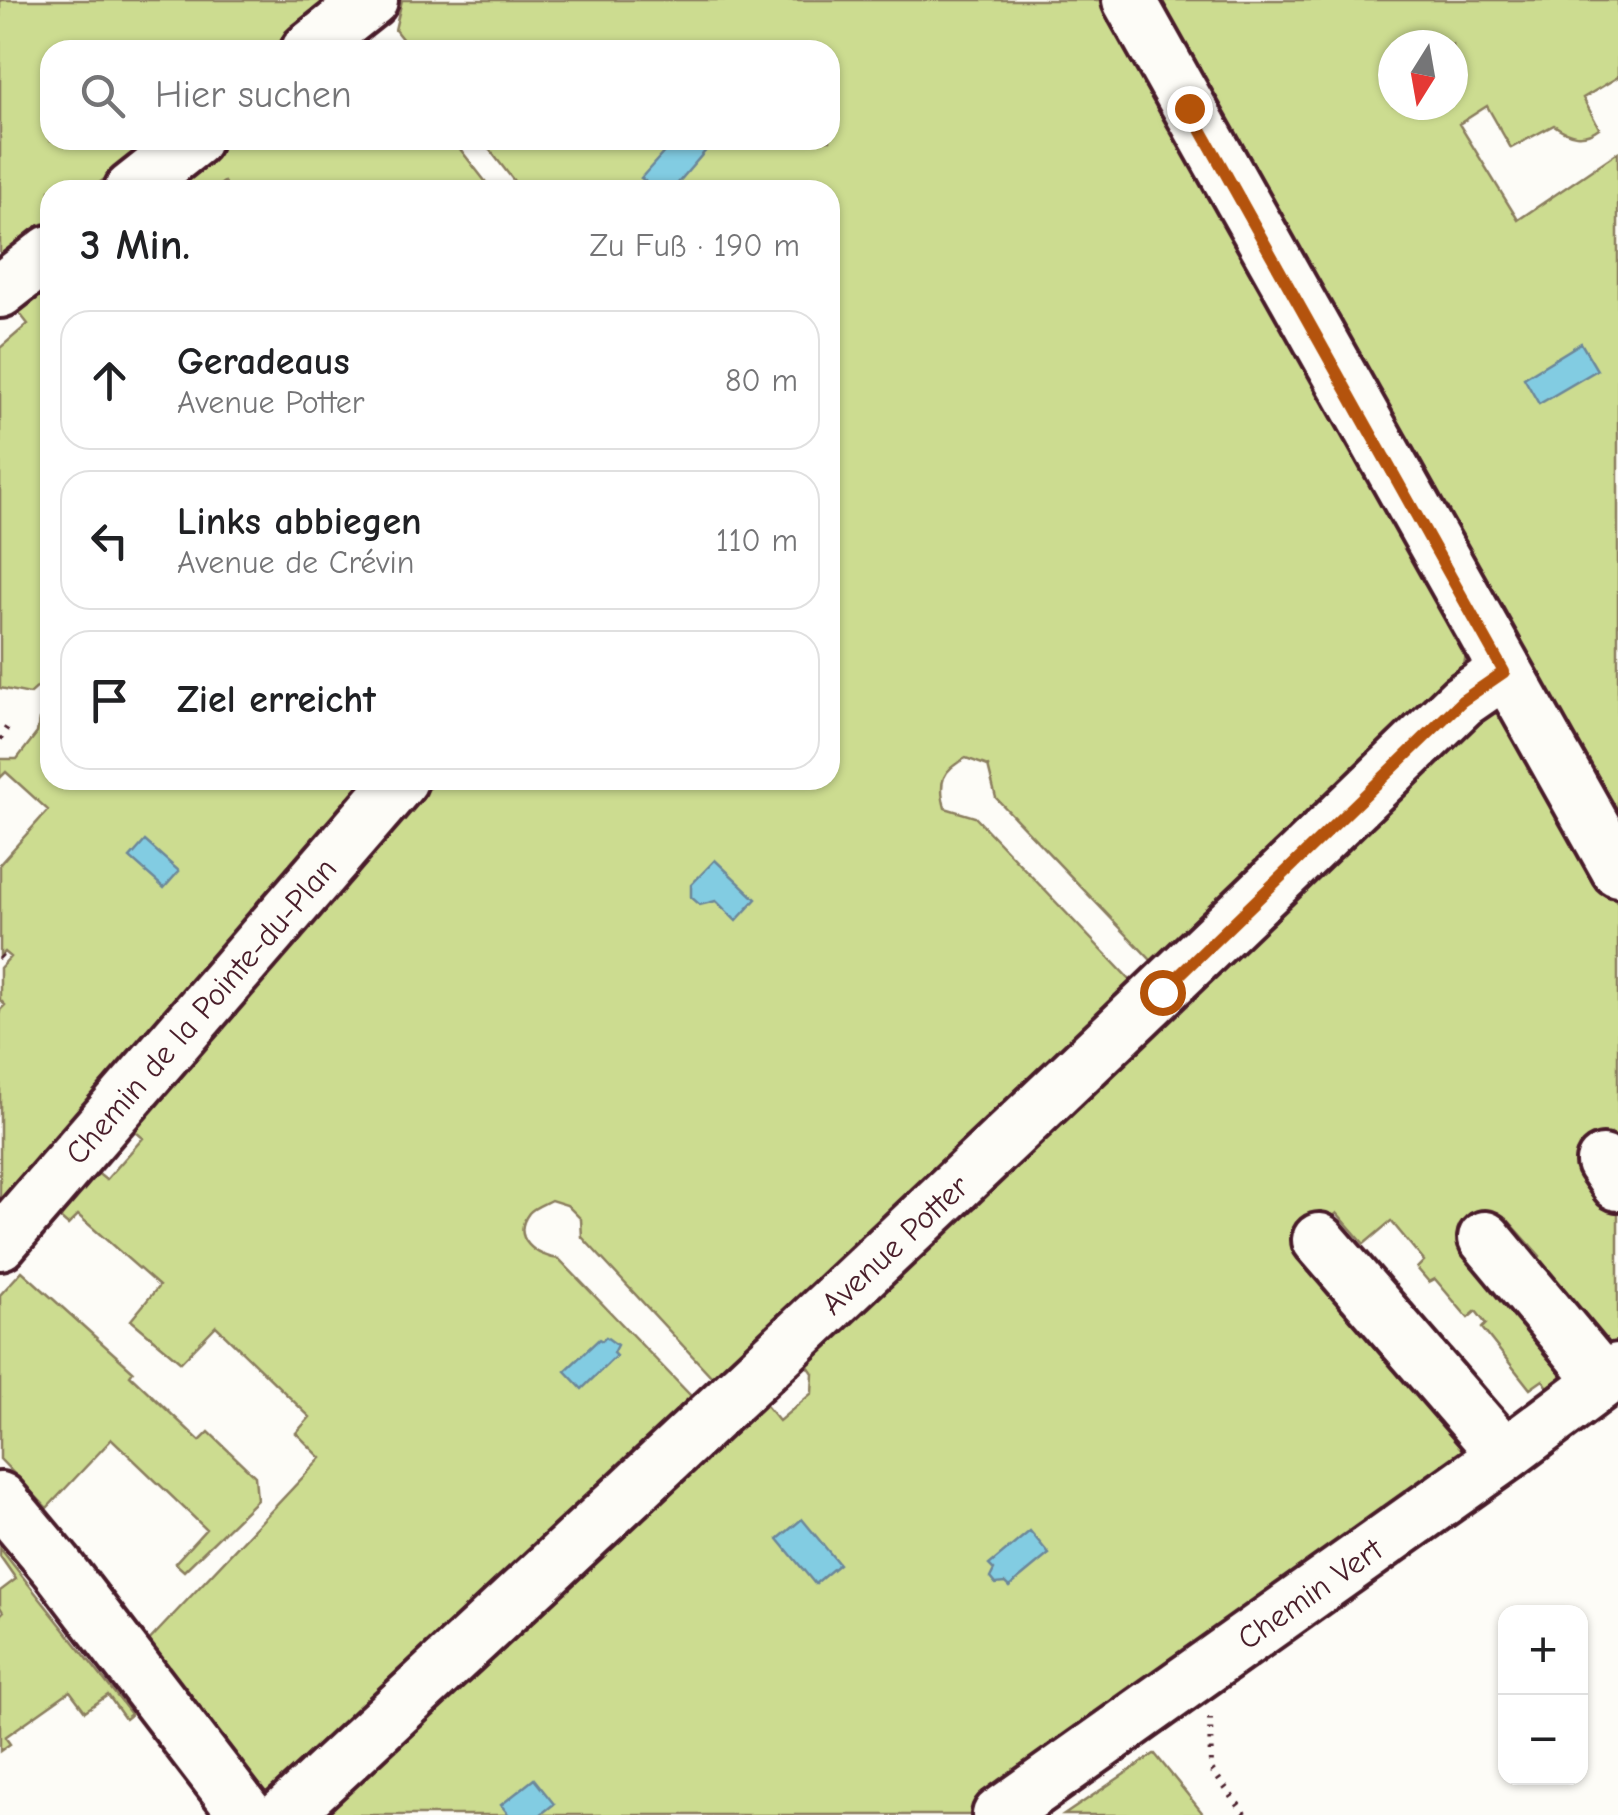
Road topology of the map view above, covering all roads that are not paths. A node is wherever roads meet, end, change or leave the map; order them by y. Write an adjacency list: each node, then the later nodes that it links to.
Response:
1 (371, 0): 3 (street)
2 (1129, 0): 8 (street)
3 (321, 40)
4 (181, 150): 5 (street)
5 (144, 180)
6 (40, 260): 7 (street)
7 (0, 291)
8 (1504, 672): 10 (street); 18 (street, Avenue Potter)
9 (392, 790): 13 (street, Chemin de la Pointe-du-Plan)
10 (1618, 870)
11 (1485, 1238): 14 (street)
12 (1319, 1240): 15 (street)
13 (0, 1243)
14 (1611, 1376): 15 (street, Chemin Vert)
15 (1505, 1456): 19 (street, Chemin Vert)
16 (0, 1499): 17 (street)
17 (246, 1815)
18 (284, 1815)
19 (999, 1815)

